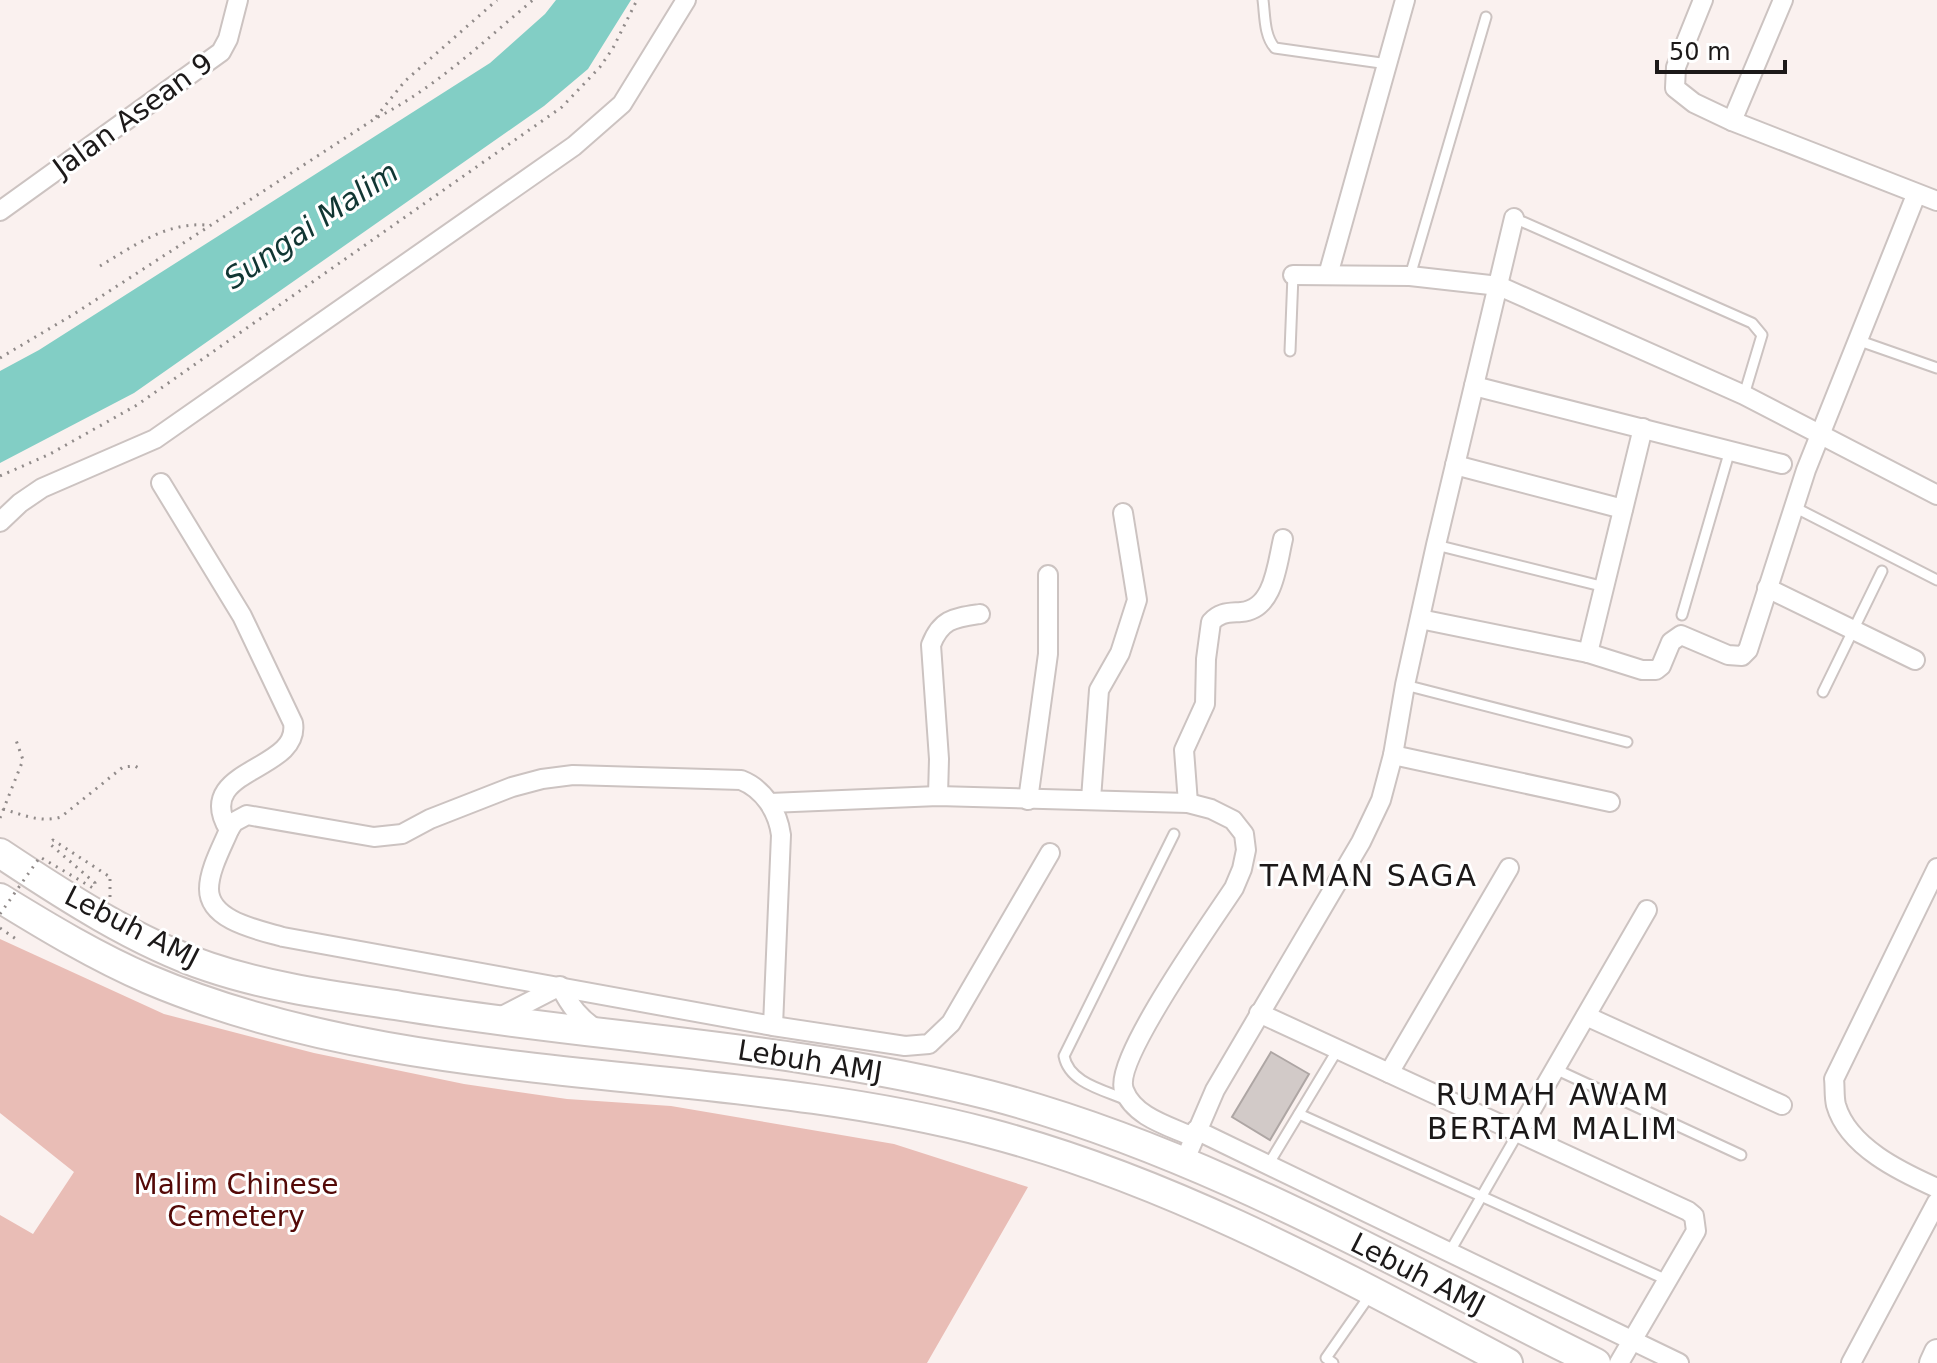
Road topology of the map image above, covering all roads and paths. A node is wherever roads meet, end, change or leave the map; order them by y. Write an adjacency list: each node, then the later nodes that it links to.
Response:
1 (238, 0): 16 (street, Jalan Asean 9)
2 (497, 0): 12 (path)
3 (533, 0): 12 (path)
4 (637, 0): 35 (path)
5 (686, 0): 41 (street)
6 (1263, 0): 11 (lane)
7 (1405, 0): 11 (street)
8 (1703, 0): 13 (street)
9 (1783, 0): 13 (street)
10 (1486, 17): 22 (lane)
11 (1389, 64): 21 (street)
12 (376, 118): 18 (path)
13 (1732, 121): 14 (street)
14 (1916, 195): 15 (street); 24 (street)
15 (1937, 201)
16 (0, 211)
17 (1514, 218): 23 (street); 29 (lane)
18 (209, 225): 19 (path); 26 (path)
19 (100, 266)
20 (1293, 275): 21 (street); 25 (lane)
21 (1328, 275): 22 (street)
22 (1410, 276): 23 (street)
23 (1499, 286): 28 (street); 29 (street)
24 (1857, 340): 27 (lane); 31 (street)
25 (1290, 351)
26 (0, 358)
27 (1937, 368)
28 (1474, 386): 30 (street); 34 (street)
29 (1744, 395): 31 (street)
30 (1643, 428): 32 (street); 39 (street)
31 (1820, 433): 37 (street); 38 (street)
32 (1730, 450): 33 (street); 50 (lane)
33 (1782, 464)
34 (1455, 465): 39 (street); 43 (street)
35 (0, 476)
36 (161, 483): 69 (street)
37 (1937, 495)
38 (1793, 506): 46 (lane); 48 (street)
39 (1623, 509): 47 (street)
40 (1123, 513): 62 (street)
41 (0, 522)
42 (1283, 539): 66 (street)
43 (1436, 545): 47 (lane); 51 (street)
44 (1882, 571): 52 (lane)
45 (1048, 575): 63 (street)
46 (1937, 580)
47 (1605, 587): 53 (street)
48 (1767, 588): 52 (street); 53 (street)
49 (980, 614): 61 (street)
50 (1682, 615)
51 (1420, 619): 53 (street); 55 (street)
52 (1854, 630): 54 (street); 56 (lane)
53 (1588, 653)
54 (1915, 660)
55 (1405, 685): 58 (lane); 59 (street)
56 (1823, 692)
57 (16, 740): 67 (path)
58 (1627, 742)
59 (1393, 755): 64 (street); 82 (street)
60 (142, 770): 67 (path)
61 (938, 796): 63 (street); 65 (street)
62 (1091, 799): 63 (street); 66 (street)
63 (1028, 800)
64 (1610, 802)
65 (770, 803): 69 (street); 85 (street)
66 (1188, 803): 90 (street)
67 (3, 809): 68 (path)
68 (0, 818)
69 (229, 830): 81 (street)
70 (1174, 834): 90 (lane)
71 (0, 853): 84 (highway, Lebuh AMJ)
72 (1050, 853): 85 (street)
73 (1509, 868): 89 (street)
74 (1937, 868): 97 (street)
75 (110, 877): 78 (path, bridge)
76 (0, 898): 102 (highway, Lebuh AMJ)
77 (1647, 910): 83 (street)
78 (0, 914)
79 (0, 928): 80 (path)
80 (19, 941)
81 (560, 986): 84 (street); 85 (street); 86 (street)
82 (1259, 1013): 87 (street); 94 (street)
83 (1586, 1016): 88 (street); 91 (street)
84 (492, 1021): 86 (highway, Lebuh AMJ)
85 (773, 1026)
86 (607, 1035): 94 (highway, Lebuh AMJ)
87 (1338, 1049): 89 (street); 92 (lane)
88 (1555, 1069): 93 (street); 95 (lane)
89 (1389, 1073): 93 (street)
90 (1130, 1101): 94 (street)
91 (1782, 1105)
92 (1299, 1114): 96 (lane); 98 (lane)
93 (1518, 1133): 98 (lane); 101 (street)
94 (1191, 1143): 96 (street); 107 (highway, Lebuh AMJ)
95 (1741, 1155)
96 (1268, 1165): 100 (street)
97 (1937, 1188)
98 (1481, 1196): 100 (lane); 101 (lane)
99 (1937, 1202): 110 (street)
100 (1449, 1253): 103 (street)
101 (1667, 1280): 103 (street)
102 (1373, 1291): 105 (lane); 106 (highway, Lebuh AMJ)
103 (1631, 1341): 108 (street); 109 (street)
104 (1937, 1352): 111 (main road)
105 (1333, 1363)
106 (1508, 1363)
107 (1596, 1363)
108 (1619, 1363)
109 (1679, 1363)
110 (1851, 1363)
111 (1932, 1363)

